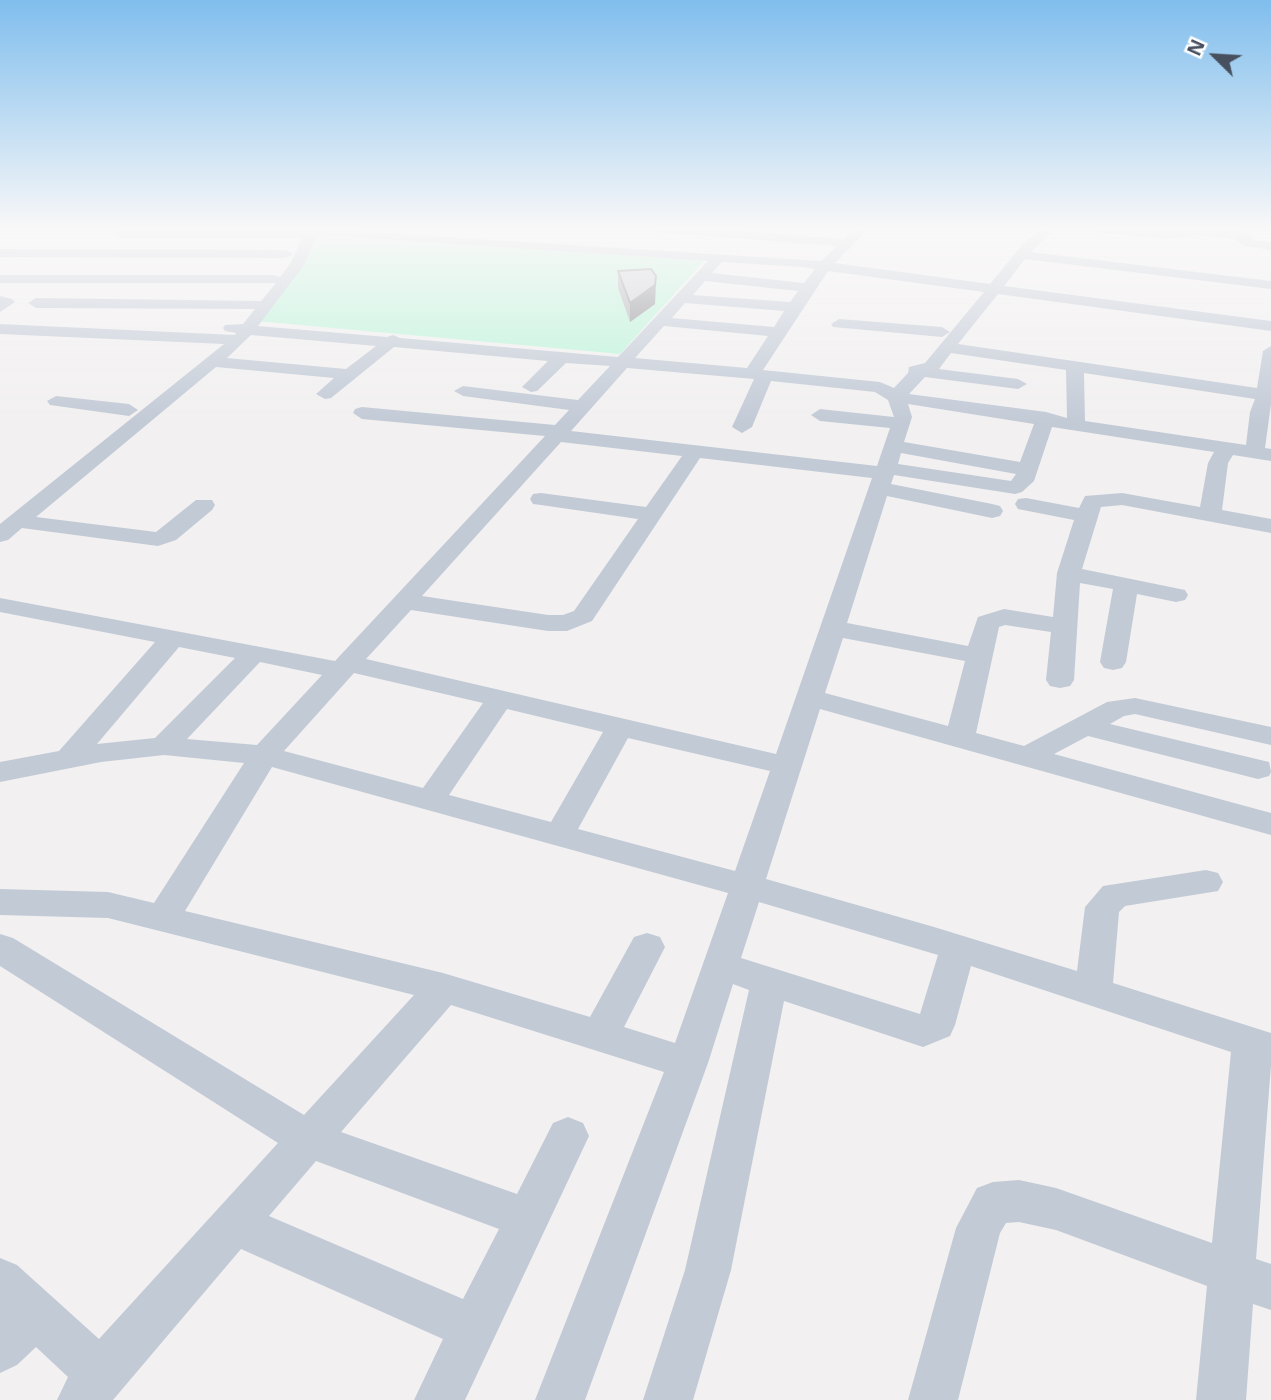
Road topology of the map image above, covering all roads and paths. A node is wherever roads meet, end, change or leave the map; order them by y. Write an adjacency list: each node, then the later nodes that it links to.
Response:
1 (49, 293): 13 (street)
2 (264, 293): 14 (street)
3 (272, 293): 25 (street)
4 (684, 293): 11 (street)
5 (803, 293): 16 (street)
6 (972, 293): 23 (street)
7 (989, 293): 23 (street)
8 (1161, 293): 10 (street)
9 (1189, 293): 10 (street)
10 (1182, 294): 19 (street)
11 (680, 298): 16 (street); 17 (street)
12 (0, 301): 15 (street)
13 (36, 303): 14 (street); 20 (street)
14 (256, 304): 25 (street)
15 (0, 307)
16 (794, 307): 21 (street)
17 (659, 321): 21 (street); 30 (street)
18 (839, 324): 23 (street)
19 (1271, 326)
20 (4, 329): 25 (street)
21 (778, 332): 35 (street)
22 (321, 335): 24 (street); 25 (street); 26 (street)
23 (944, 339): 32 (street); 34 (street)
24 (393, 340): 27 (street); 31 (street)
25 (230, 342): 31 (street); 45 (street); 66 (street)
26 (305, 348)
27 (489, 349): 29 (street); 33 (street)
28 (1271, 351): 43 (street)
29 (563, 356): 30 (street); 38 (street)
30 (621, 362): 35 (street); 44 (street)
31 (346, 366): 40 (street)
32 (1075, 366): 43 (street); 48 (street)
33 (469, 367)
34 (917, 373): 37 (street); 53 (street)
35 (758, 374): 36 (street); 49 (street)
36 (834, 381): 47 (street); 53 (street)
37 (1017, 384)
38 (530, 387)
39 (463, 391): 44 (street)
40 (326, 394)
41 (1172, 398): 43 (street)
42 (55, 401): 45 (street)
43 (1267, 404): 56 (street)
44 (581, 406): 51 (street)
45 (129, 410): 58 (street)
46 (362, 413): 51 (street)
47 (820, 415): 52 (street); 53 (street)
48 (1076, 423): 50 (street); 57 (street)
49 (742, 426)
50 (1043, 428): 53 (street); 53 (street)
51 (556, 433): 55 (street); 72 (street)
52 (812, 436)
53 (892, 445): 55 (street); 62 (street); 75 (street)
54 (1136, 449): 57 (street)
55 (695, 451): 63 (street)
56 (1263, 454): 57 (street)
57 (1222, 456): 64 (street)
58 (22, 494)
59 (541, 499): 63 (street)
60 (1026, 504): 65 (street)
61 (204, 505): 66 (street)
62 (992, 511)
63 (653, 513): 72 (street)
64 (1210, 515): 65 (street); 67 (street)
65 (1086, 516): 69 (street)
66 (18, 521): 68 (street)
67 (1271, 526)
68 (0, 535)
69 (1069, 573): 70 (street); 74 (street)
70 (1126, 584): 71 (street); 79 (street)
71 (1176, 595)
72 (403, 601): 80 (street)
73 (0, 605): 76 (street)
74 (1065, 626): 78 (street); 81 (street)
75 (832, 628): 78 (street); 82 (street)
76 (173, 638): 77 (street); 92 (street)
77 (253, 653): 80 (street); 88 (street)
78 (979, 656): 87 (street)
79 (1113, 662)
80 (344, 667): 83 (street); 90 (street)
81 (1060, 680)
82 (810, 697): 87 (street); 93 (street)
83 (500, 699): 85 (street); 96 (street)
84 (1084, 726): 86 (street); 91 (street); 94 (street)
85 (620, 727): 93 (street); 98 (street)
86 (1271, 736)
87 (960, 738): 91 (street)
88 (164, 746): 90 (street); 92 (street)
89 (0, 752): 92 (street)
90 (264, 755): 96 (street); 102 (street)
91 (1027, 757): 97 (street)
92 (62, 760): 95 (street)
93 (787, 766): 100 (street)
94 (1258, 769)
95 (0, 772)
96 (430, 800): 98 (street)
97 (1271, 824)
98 (559, 835): 100 (street)
99 (1206, 882): 109 (street)
100 (747, 886): 105 (street); 106 (street)
101 (0, 902): 102 (street)
102 (163, 918): 108 (street)
103 (647, 947): 110 (street)
104 (0, 948): 114 (street)
105 (958, 948): 107 (street); 109 (street)
106 (720, 966): 107 (street); 112 (street)
107 (769, 982): 125 (street)
108 (443, 988): 110 (street); 114 (street)
109 (1093, 992): 111 (street)
110 (600, 1036): 112 (street)
111 (1261, 1046): 117 (street)
112 (688, 1063): 124 (street)
113 (568, 1136): 115 (street)
114 (307, 1139): 115 (street); 116 (street)
115 (528, 1219): 120 (street)
116 (233, 1223): 120 (street); 122 (street)
117 (1252, 1279): 126 (street); 127 (street)
118 (0, 1280): 119 (street)
119 (36, 1314): 121 (street); 122 (street)
120 (475, 1328): 123 (street)
121 (0, 1348)
122 (91, 1387)
123 (439, 1400)
124 (559, 1400)
125 (668, 1400)
126 (933, 1400)
127 (1221, 1400)

